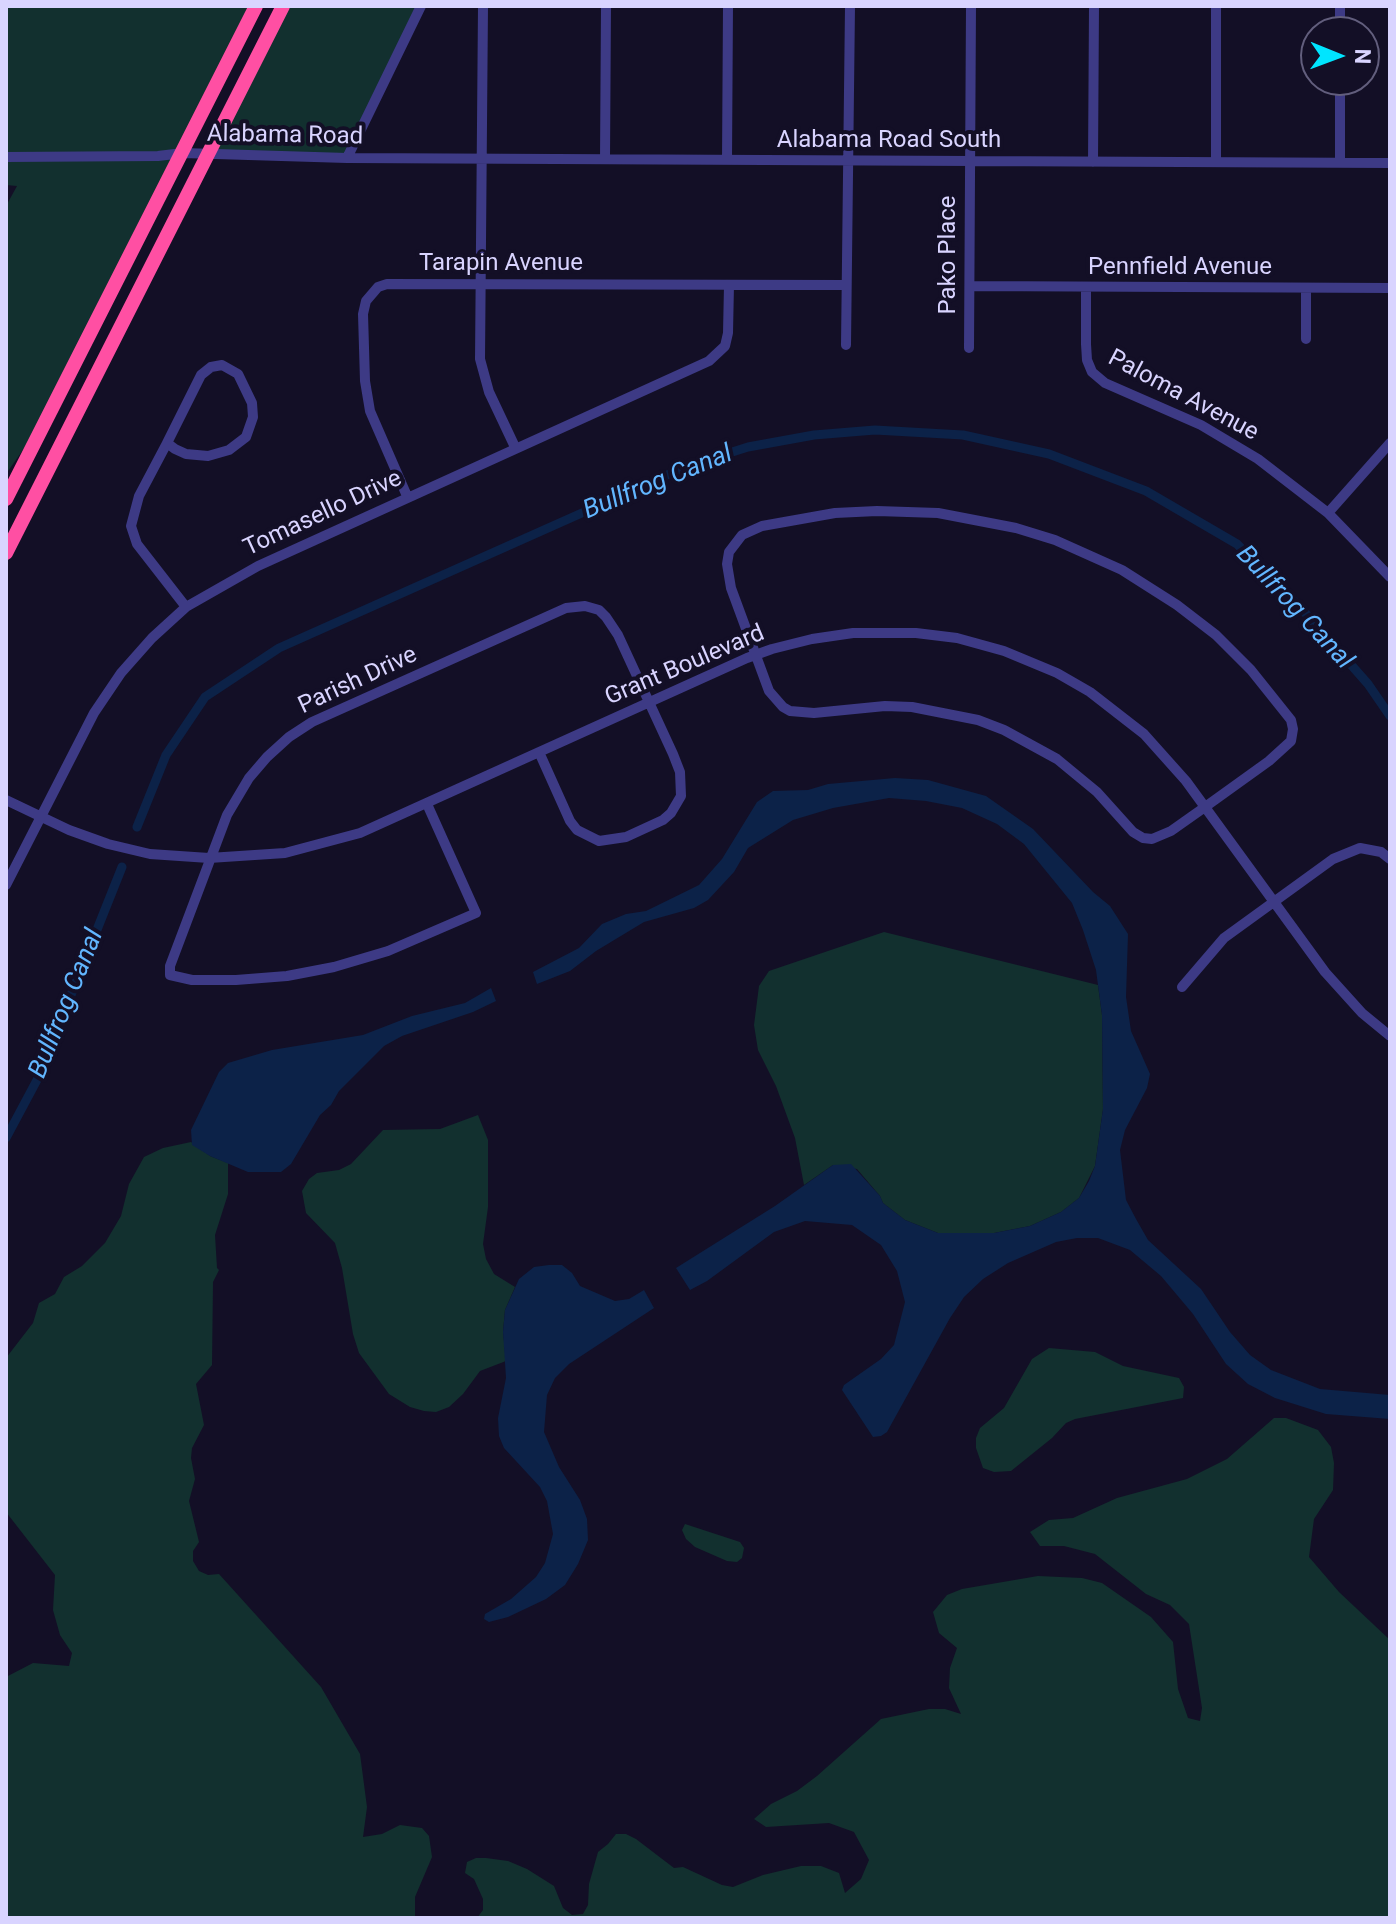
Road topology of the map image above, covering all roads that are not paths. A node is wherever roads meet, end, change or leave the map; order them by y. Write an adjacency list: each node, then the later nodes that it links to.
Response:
1 (256, 6): 12 (highway)
2 (283, 6): 13 (highway)
3 (421, 6): 15 (street)
4 (483, 6): 17 (street)
5 (606, 6): 18 (street)
6 (728, 6): 19 (street)
7 (850, 6): 20 (street)
8 (971, 6): 21 (street, Pako Place)
9 (1094, 6): 22 (street)
10 (1216, 6): 23 (street)
11 (1340, 96): 24 (street)
12 (183, 153): 13 (street, Alabama Road); 14 (street); 40 (highway)
13 (208, 155): 15 (street, Alabama Road); 42 (highway)
14 (6, 157)
15 (347, 158): 16 (street, Alabama Road)
16 (387, 158): 17 (street, Alabama Road South)
17 (482, 159): 18 (street, Alabama Road South); 26 (street)
18 (605, 159): 19 (street, Alabama Road South)
19 (727, 160): 20 (street, Alabama Road South)
20 (847, 161): 21 (street, Alabama Road South); 28 (street)
21 (969, 161): 22 (street, Alabama Road South); 29 (street, Pako Place)
22 (1093, 162): 23 (street, Alabama Road South)
23 (1216, 162): 24 (street, Alabama Road South)
24 (1340, 163): 25 (street, Alabama Road South)
25 (1390, 163)
26 (480, 283): 27 (street, Tarapin Avenue); 38 (street); 39 (street, Tarapin Avenue)
27 (729, 285): 28 (street, Tarapin Avenue); 38 (street, Tomasello Drive)
28 (846, 285): 34 (street)
29 (970, 286): 30 (street, Pennfield Avenue); 35 (street, Pako Place)
30 (1086, 288): 31 (street, Pennfield Avenue); 41 (street, Paloma Avenue)
31 (1306, 288): 32 (street, Pennfield Avenue); 33 (street)
32 (1390, 288)
33 (1306, 339)
34 (846, 345)
35 (969, 348)
36 (167, 443): 36 (street); 44 (street)
37 (1390, 443): 41 (street)
38 (515, 447): 39 (street, Tomasello Drive)
39 (407, 496): 44 (street, Tomasello Drive)
40 (6, 499)
41 (1328, 513): 43 (street, Paloma Avenue)
42 (6, 553)
43 (1390, 577)
44 (186, 607): 51 (street, Tomasello Drive)
45 (756, 655): 46 (street, Grant Boulevard); 50 (street, Grant Boulevard); 50 (street); 50 (street)
46 (648, 702): 47 (street, Grant Boulevard); 47 (street); 52 (street, Parish Drive)
47 (539, 752): 49 (street, Grant Boulevard)
48 (6, 800): 51 (street, Grant Boulevard)
49 (427, 804): 52 (street, Grant Boulevard); 52 (street, Parish Drive)
50 (1205, 807): 55 (street, Grant Boulevard)
51 (40, 817): 52 (street, Grant Boulevard); 54 (street, Tomasello Drive)
52 (209, 858)
53 (1390, 859): 55 (street)
54 (6, 885)
55 (1274, 903): 56 (street); 57 (street, Grant Boulevard)
56 (1182, 987)
57 (1390, 1036)

